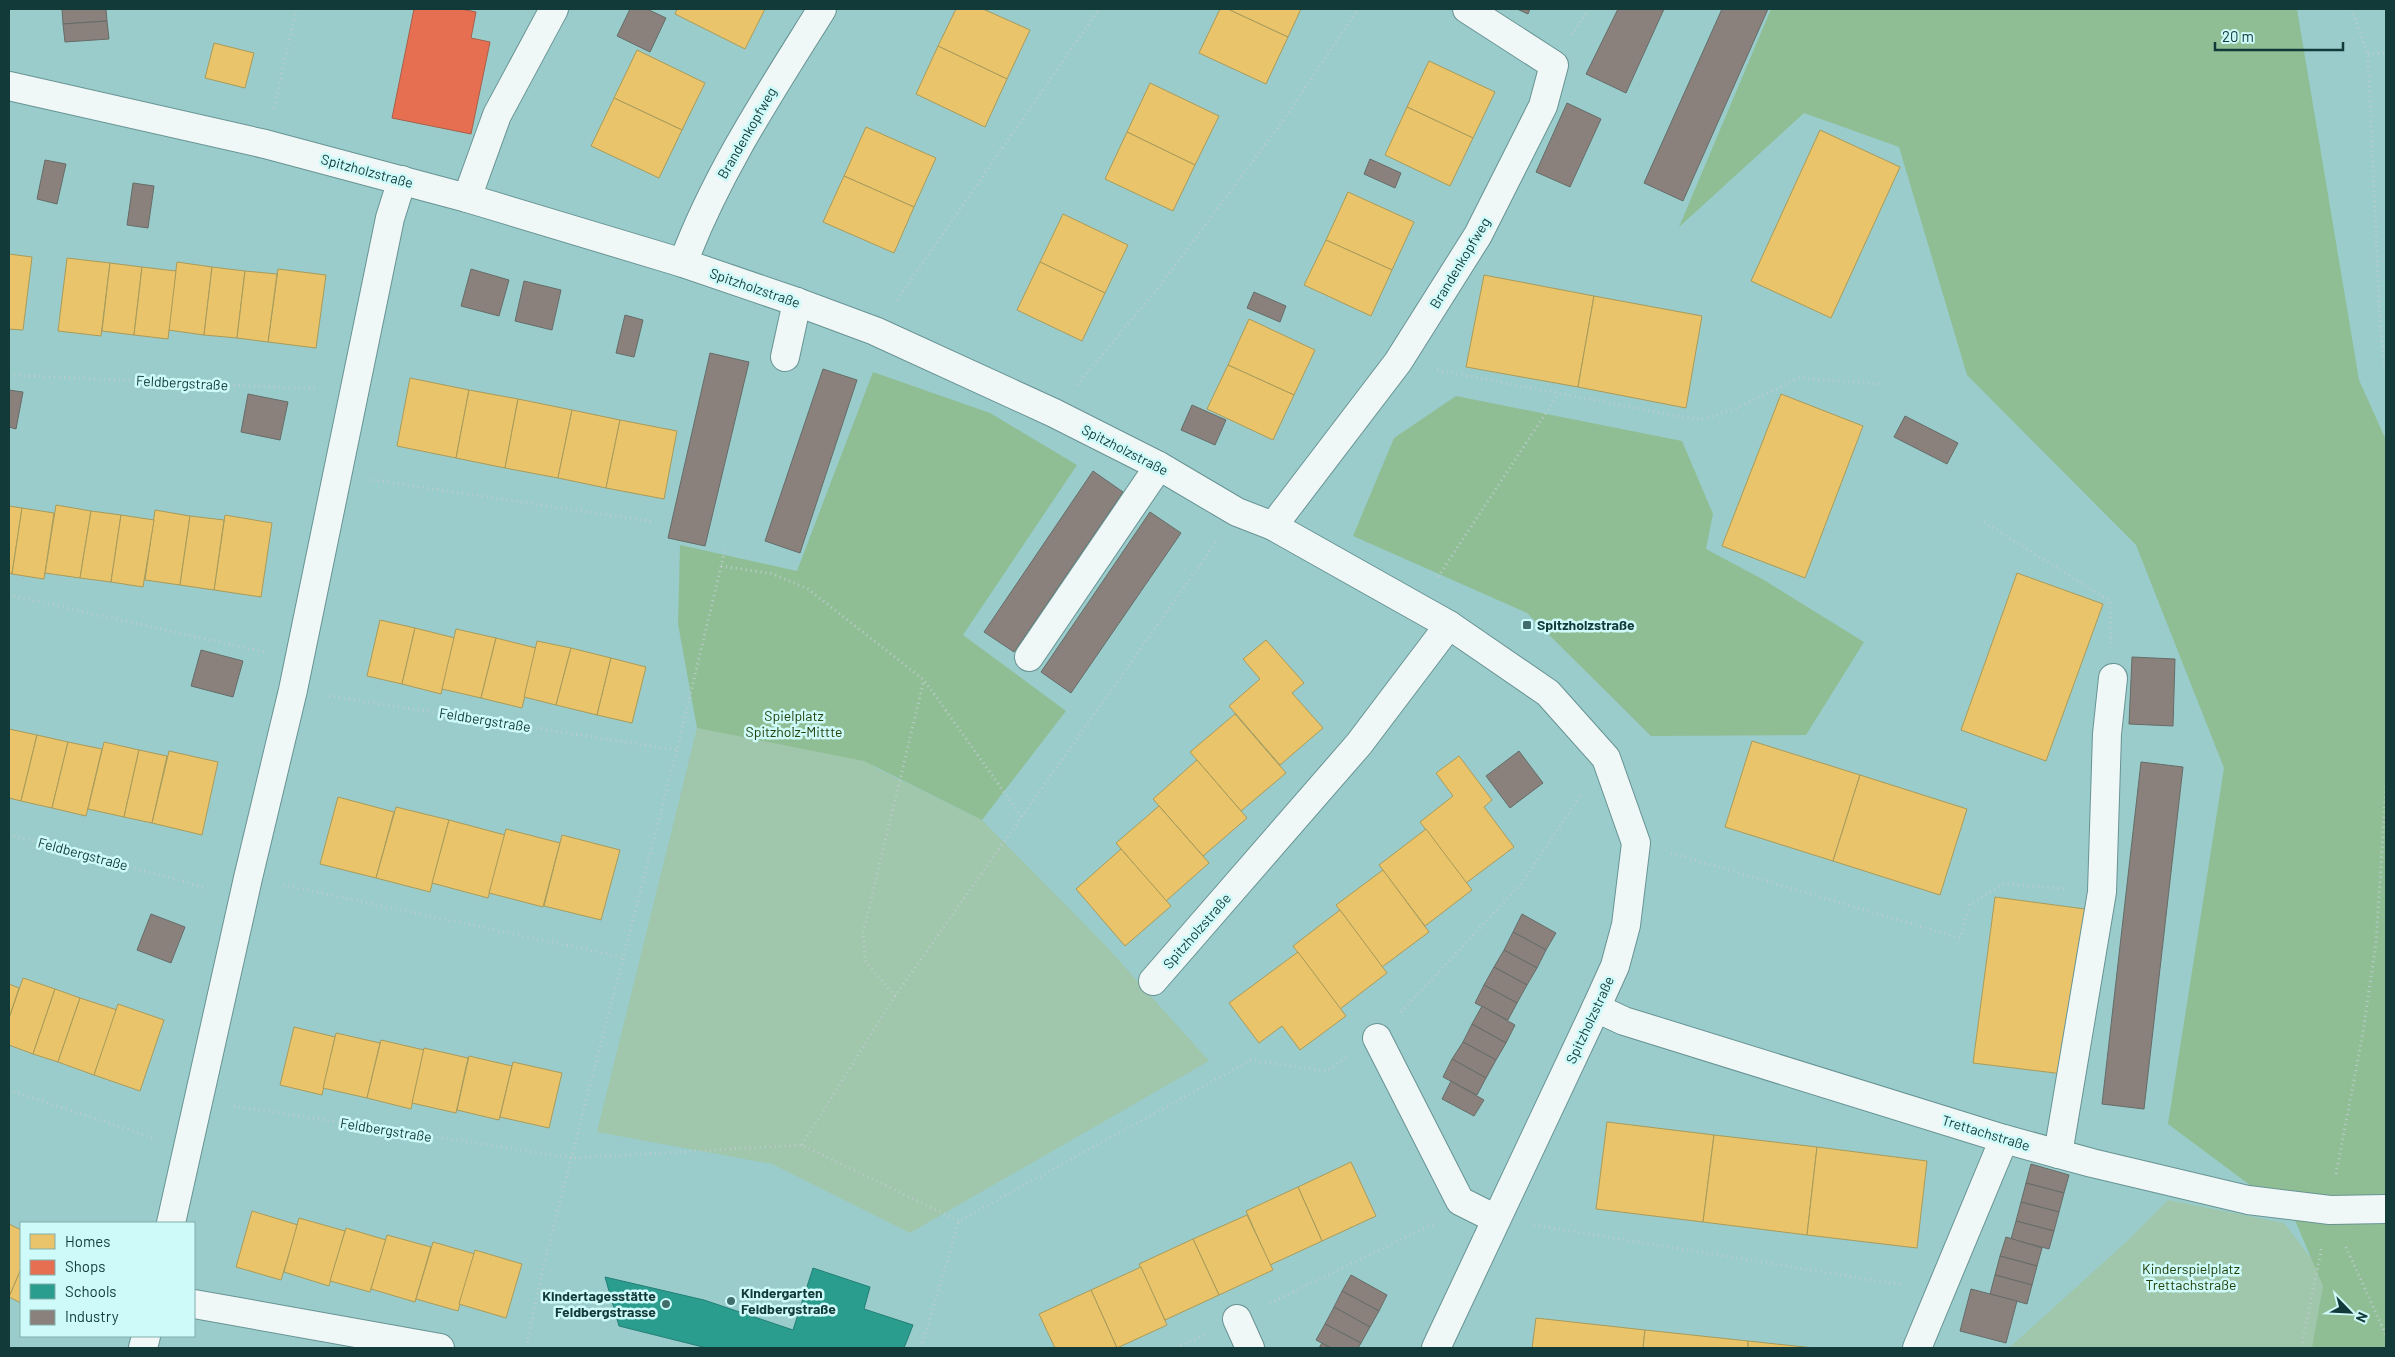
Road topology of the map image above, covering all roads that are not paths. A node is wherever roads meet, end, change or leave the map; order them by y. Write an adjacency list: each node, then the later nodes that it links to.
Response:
1 (554, 9): 6 (street)
2 (822, 9): 7 (street, Brandenkopfweg)
3 (1467, 9): 11 (street, Brandenkopfweg)
4 (9, 86): 5 (street, Spitzholzstraße)
5 (402, 180): 6 (street, Spitzholzstraße); 22 (street)
6 (468, 198): 7 (street, Spitzholzstraße)
7 (683, 263): 8 (street, Spitzholzstraße)
8 (797, 302): 9 (street); 10 (street, Spitzholzstraße)
9 (785, 357)
10 (1159, 466): 11 (street, Spitzholzstraße); 13 (street)
11 (1273, 526): 12 (street, Spitzholzstraße)
12 (1449, 625): 15 (street, Spitzholzstraße); 16 (street, Spitzholzstraße)
13 (1029, 657)
14 (2113, 678): 19 (street)
15 (1153, 982)
16 (1596, 1008): 18 (street, Trettachstraße); 21 (street, Spitzholzstraße)
17 (1377, 1038): 21 (street)
18 (2004, 1139): 19 (street, Trettachstraße); 28 (street)
19 (2058, 1154): 20 (street, Trettachstraße)
20 (2386, 1209)
21 (1496, 1219): 27 (street, Spitzholzstraße)
22 (171, 1222)
23 (195, 1304): 25 (street)
24 (1237, 1319): 26 (street)
25 (440, 1348)
26 (1250, 1348)
27 (1436, 1348)
28 (1917, 1348)

